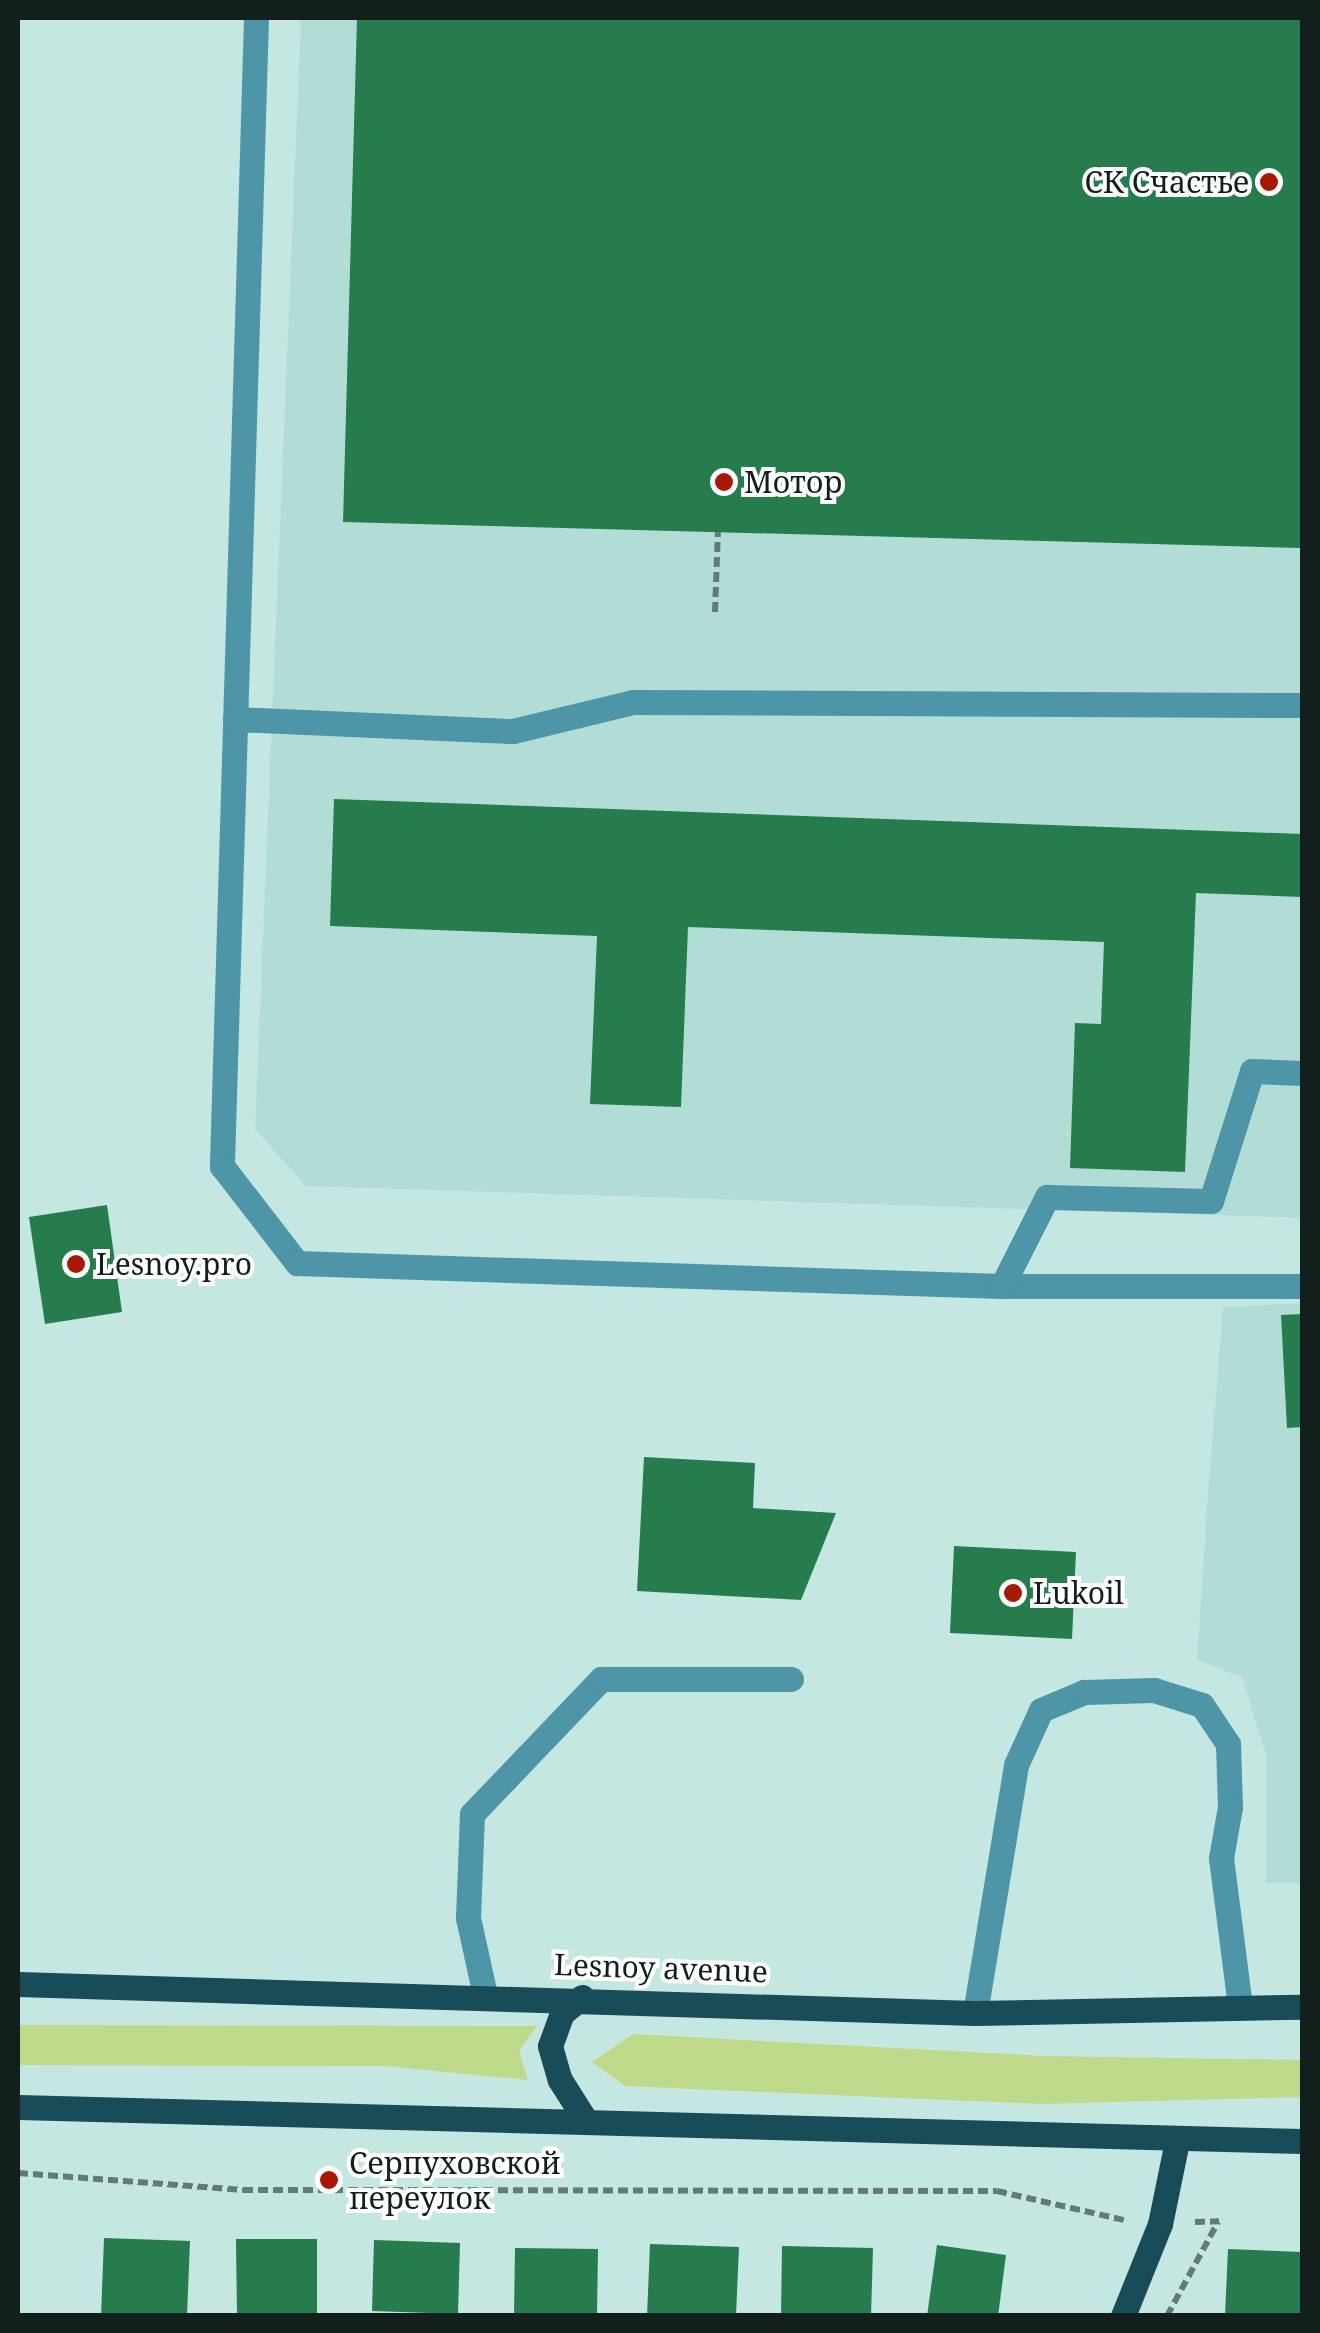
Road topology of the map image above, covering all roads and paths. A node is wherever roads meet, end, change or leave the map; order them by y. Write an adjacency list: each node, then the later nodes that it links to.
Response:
1 (256, 18): 5 (lane)
2 (718, 532): 3 (path)
3 (715, 612)
4 (1302, 705): 5 (lane)
5 (234, 719): 7 (lane)
6 (1302, 1073): 7 (lane)
7 (1002, 1286): 8 (lane)
8 (1302, 1286)
9 (791, 1679): 11 (lane)
10 (18, 1984): 11 (main road, Lesnoy avenue)
11 (485, 1995): 12 (main road, Lesnoy avenue)
12 (582, 1998): 15 (main road, Lesnoy avenue); 17 (main road)
13 (1302, 2007): 14 (main road, Lesnoy avenue)
14 (1240, 2008): 15 (main road, Lesnoy avenue); 15 (lane)
15 (975, 2013)
16 (18, 2107): 17 (main road)
17 (586, 2120): 18 (main road)
18 (1176, 2141): 19 (main road); 21 (main road)
19 (1302, 2141)
20 (18, 2173): 21 (path)
21 (1160, 2224): 22 (main road); 23 (path)
22 (1124, 2316)
23 (1168, 2316)

